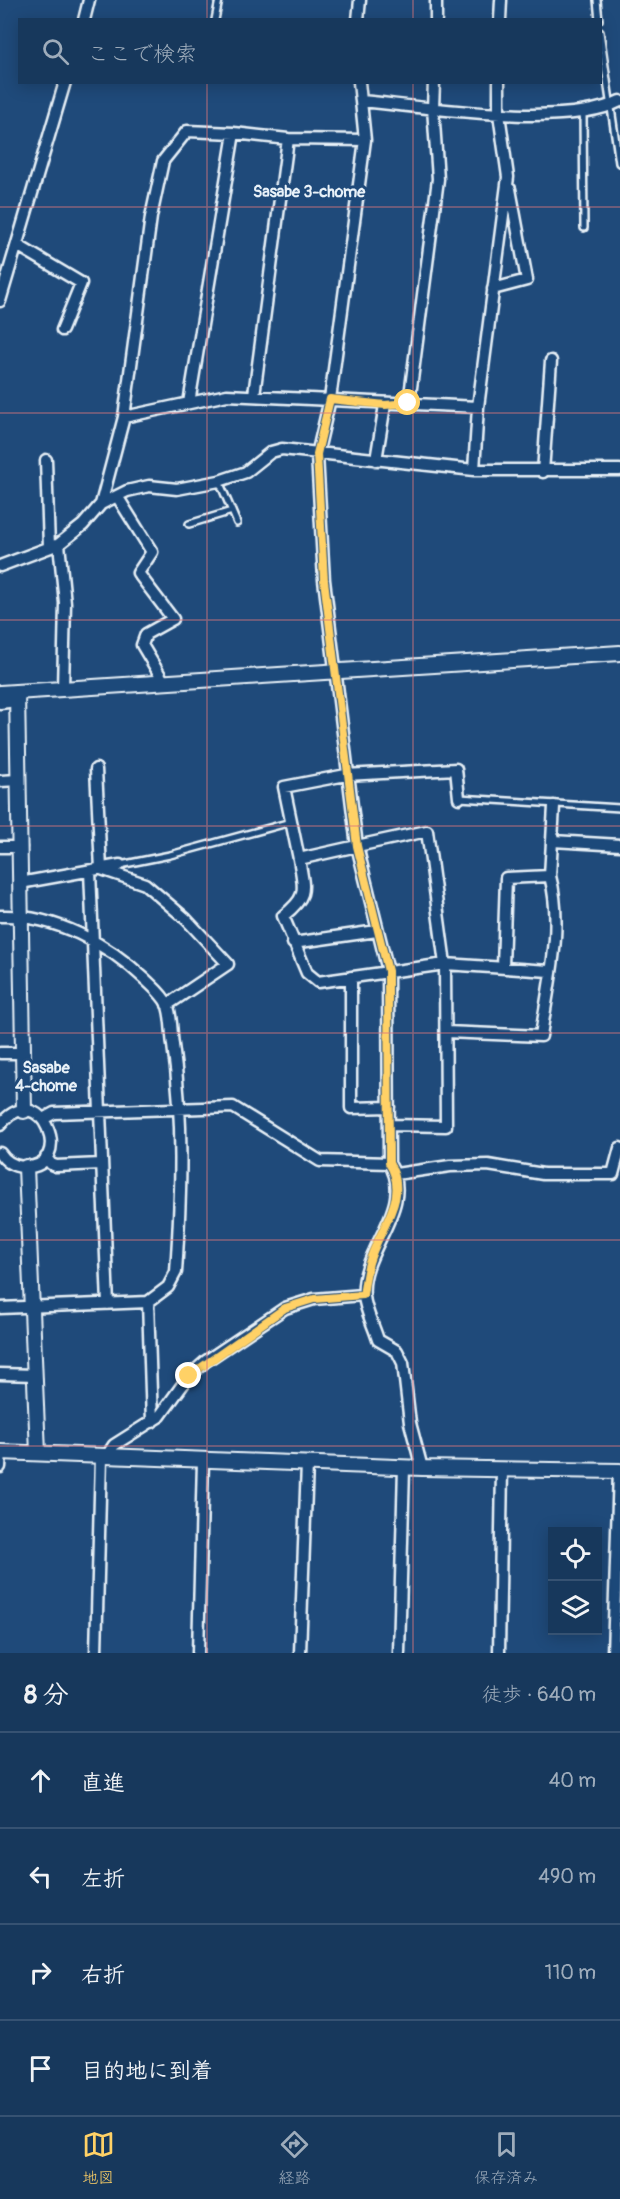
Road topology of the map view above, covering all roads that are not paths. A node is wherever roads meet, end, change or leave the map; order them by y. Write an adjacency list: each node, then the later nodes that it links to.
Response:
1 (89, 0): 7 (street)
2 (219, 0): 8 (lane)
3 (360, 0): 9 (street)
4 (436, 0): 10 (street)
5 (501, 0): 11 (street)
6 (597, 0): 12 (lane)
7 (84, 18)
8 (215, 18)
9 (358, 18)
10 (436, 18)
11 (500, 18)
12 (599, 18)
13 (602, 47): 19 (lane)
14 (64, 84): 29 (street)
15 (359, 84): 18 (street)
16 (434, 84): 20 (street)
17 (499, 84): 22 (street)
18 (362, 101): 20 (street); 25 (street)
19 (616, 103): 21 (street); 26 (lane)
20 (433, 108): 22 (street); 37 (street)
21 (583, 113): 22 (street); 28 (lane)
22 (499, 114): 27 (street)
23 (234, 133): 24 (street); 36 (street); 40 (street)
24 (288, 139): 25 (street); 34 (street)
25 (366, 140): 35 (street)
26 (620, 163)
27 (508, 177): 30 (street); 30 (street)
28 (584, 228)
29 (17, 245): 31 (street); 32 (street)
30 (493, 290): 39 (street)
31 (0, 301)
32 (62, 330)
33 (551, 361): 46 (street)
34 (254, 395): 35 (street); 36 (street)
35 (330, 399): 38 (street); 41 (street)
36 (189, 403): 40 (street)
37 (408, 403): 38 (street); 39 (street)
38 (385, 405): 43 (street)
39 (478, 407): 44 (street)
40 (124, 417): 49 (street)
41 (317, 454): 43 (street); 47 (street); 56 (street)
42 (46, 460): 53 (street)
43 (376, 460): 44 (street)
44 (474, 470): 46 (street)
45 (620, 470): 46 (street)
46 (543, 472)
47 (219, 481): 48 (street); 50 (lane)
48 (117, 496): 49 (street); 57 (street)
49 (101, 504): 53 (street)
50 (232, 511): 51 (lane); 52 (lane)
51 (237, 523)
52 (189, 524)
53 (54, 546): 54 (street); 58 (street)
54 (0, 566)
55 (620, 653): 56 (street)
56 (336, 672): 57 (street); 63 (street)
57 (164, 682): 58 (street)
58 (63, 689): 60 (street)
59 (0, 693): 60 (street)
60 (17, 696): 61 (street); 64 (street)
61 (0, 702)
62 (96, 769): 77 (street)
63 (346, 775): 66 (street); 69 (street); 72 (street)
64 (19, 780): 65 (street); 74 (street)
65 (0, 781)
66 (459, 798): 67 (lane)
67 (554, 806): 68 (lane); 70 (street)
68 (620, 808)
69 (291, 822): 75 (street); 76 (lane)
70 (553, 841): 71 (street); 78 (street)
71 (620, 845)
72 (357, 846): 75 (street); 82 (street); 85 (street)
73 (0, 847): 74 (street)
74 (21, 847): 79 (street)
75 (299, 859): 84 (street)
76 (120, 865): 77 (street)
77 (96, 870): 79 (street); 83 (street); 90 (street)
78 (550, 876): 86 (street); 88 (street)
79 (20, 883): 80 (street)
80 (20, 915): 81 (street); 83 (street); 93 (street)
81 (0, 916)
82 (377, 931): 84 (street); 87 (street)
83 (92, 939): 90 (street); 97 (street)
84 (293, 943): 89 (street)
85 (445, 964): 86 (street); 87 (street); 91 (street)
86 (503, 967): 88 (street)
87 (388, 971): 89 (street); 95 (street)
88 (549, 971): 91 (street)
89 (351, 977): 95 (street)
90 (167, 1005): 94 (street)
91 (446, 1032): 100 (street)
92 (0, 1053): 93 (street)
93 (23, 1053): 96 (street)
94 (181, 1106): 97 (street); 104 (street); 110 (street)
95 (389, 1107): 100 (street)
96 (24, 1111): 98 (street); 99 (street)
97 (99, 1111): 98 (street); 106 (street)
98 (43, 1119): 103 (street)
99 (2, 1120)
100 (390, 1125): 104 (street)
101 (620, 1148): 108 (street)
102 (0, 1153): 105 (street)
103 (46, 1157): 106 (street); 107 (street)
104 (389, 1163): 108 (street)
105 (4, 1164): 107 (street)
106 (101, 1164): 111 (street)
107 (26, 1167): 112 (street)
108 (396, 1174): 109 (street)
109 (363, 1295): 116 (street); 124 (street)
110 (148, 1302): 111 (street); 116 (street)
111 (108, 1304): 112 (street)
112 (32, 1307): 113 (street); 115 (street)
113 (0, 1308)
114 (0, 1374): 115 (street)
115 (35, 1375): 118 (street)
116 (152, 1422): 119 (street)
117 (0, 1452): 118 (street); 122 (street)
118 (38, 1453): 119 (street)
119 (104, 1457): 120 (street); 127 (street)
120 (203, 1461): 121 (street); 128 (street)
121 (307, 1464): 123 (street); 129 (street)
122 (0, 1467)
123 (404, 1467): 124 (street); 130 (street)
124 (422, 1468): 125 (street)
125 (502, 1469): 126 (street); 131 (street)
126 (620, 1471): 132 (street)
127 (96, 1653)
128 (198, 1653)
129 (300, 1653)
130 (399, 1653)
131 (499, 1653)
132 (613, 1653)

